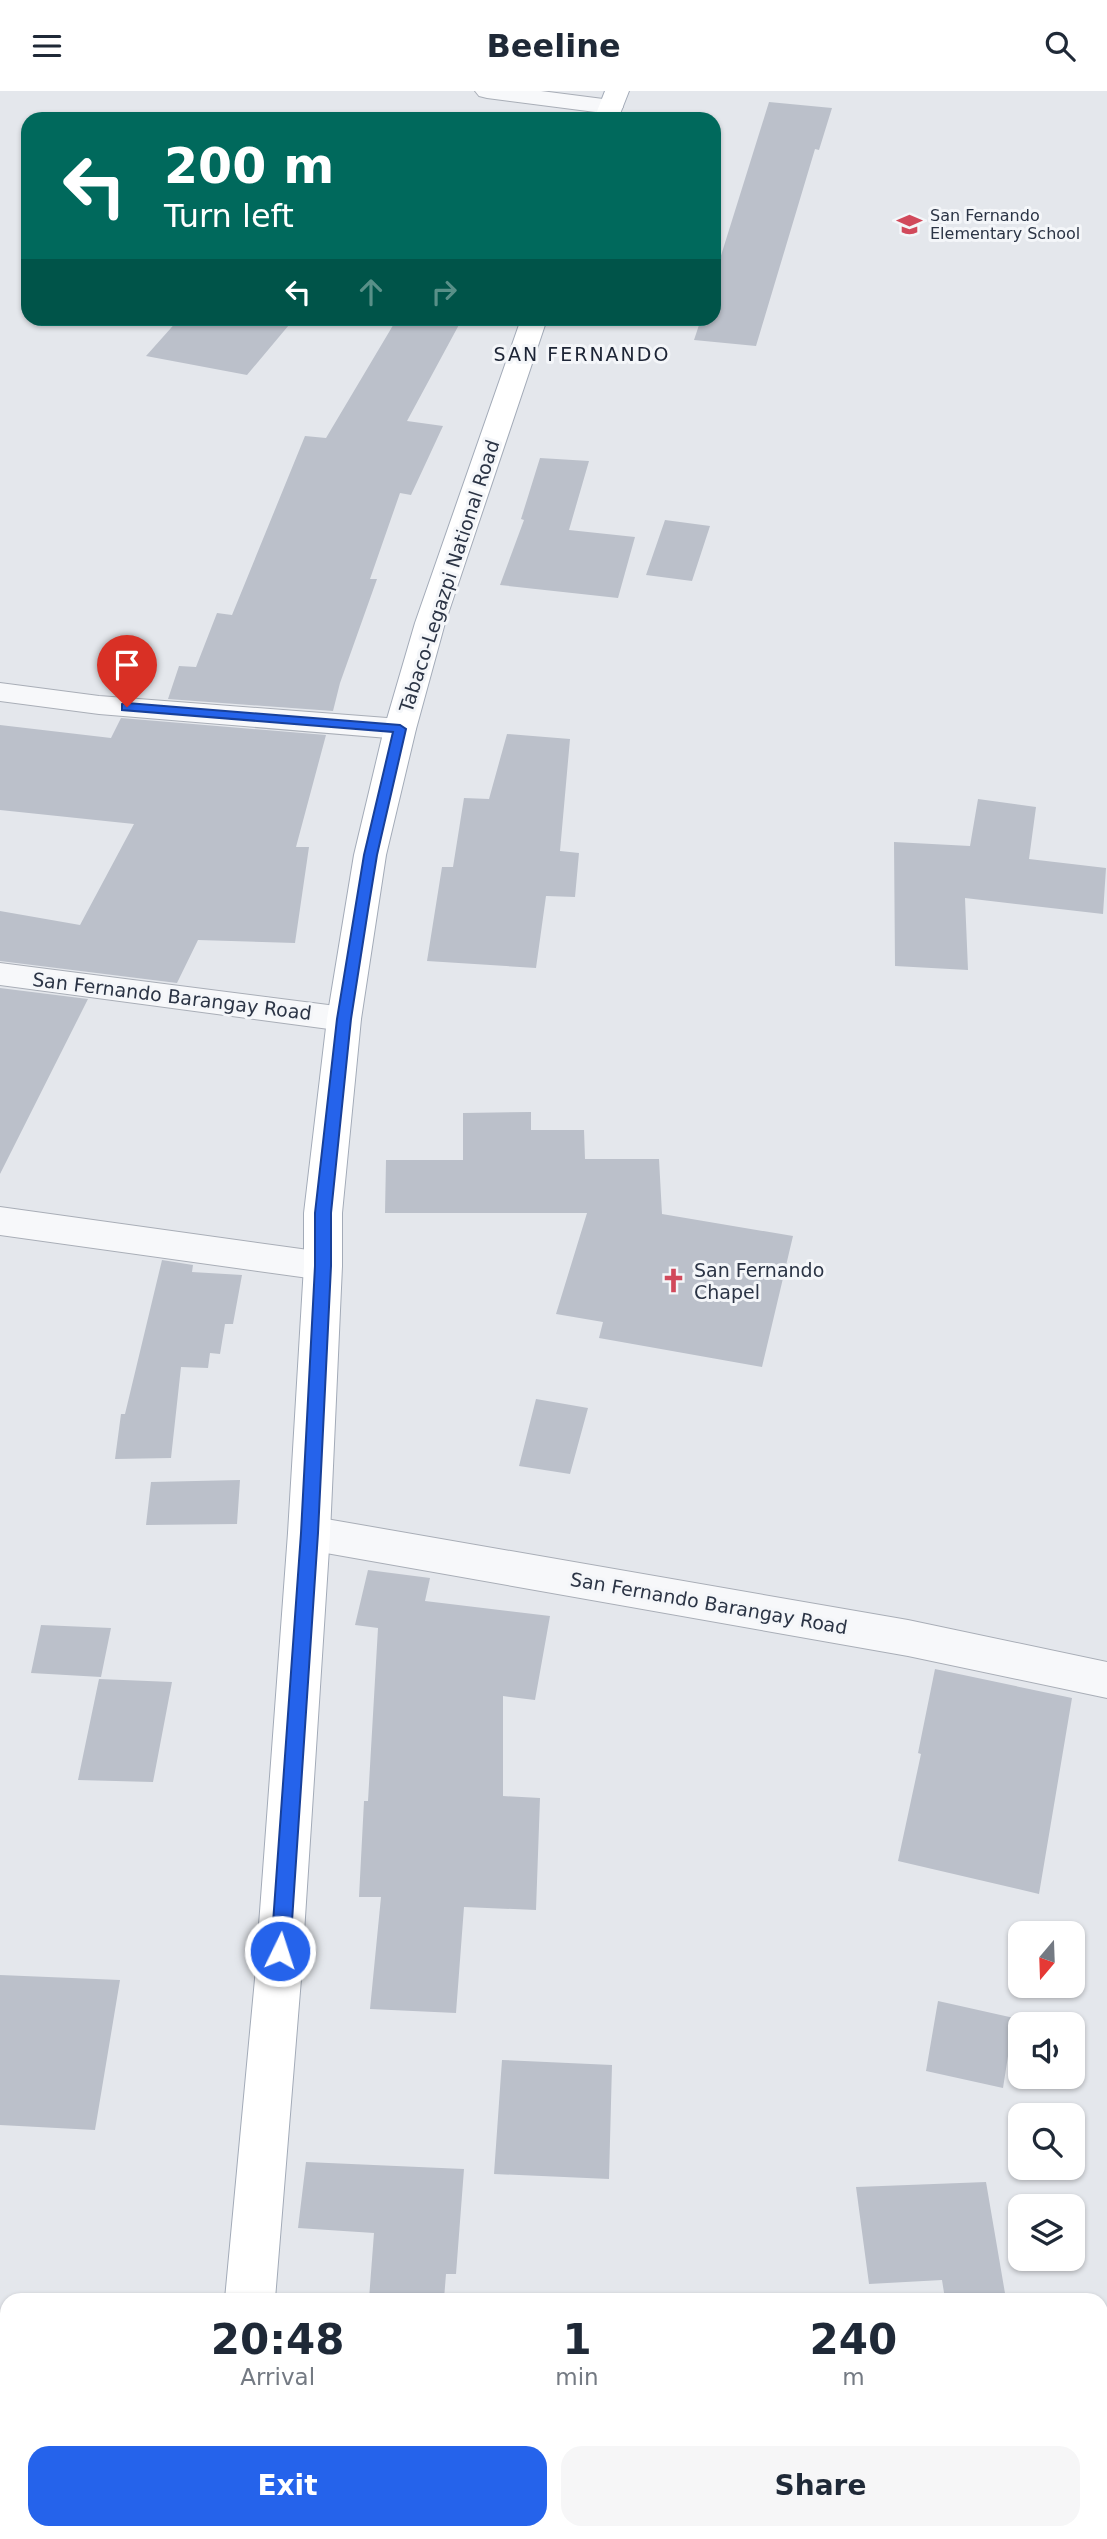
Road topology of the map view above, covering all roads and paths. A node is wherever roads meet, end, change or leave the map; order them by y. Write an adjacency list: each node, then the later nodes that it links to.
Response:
1 (487, 91): 2 (street)
2 (611, 106)
3 (532, 326): 5 (main road, Tabaco-Legazpi National Road)
4 (0, 692): 5 (street)
5 (400, 729): 7 (main road, Tabaco-Legazpi National Road)
6 (0, 974): 7 (street, San Fernando Barangay Road)
7 (344, 1019): 9 (main road, Tabaco-Legazpi National Road)
8 (0, 1221): 9 (street)
9 (323, 1266): 10 (main road, Tabaco-Legazpi National Road)
10 (309, 1533): 11 (street, San Fernando Barangay Road); 12 (main road, Tabaco-Legazpi National Road)
11 (1107, 1680)
12 (251, 2293)

